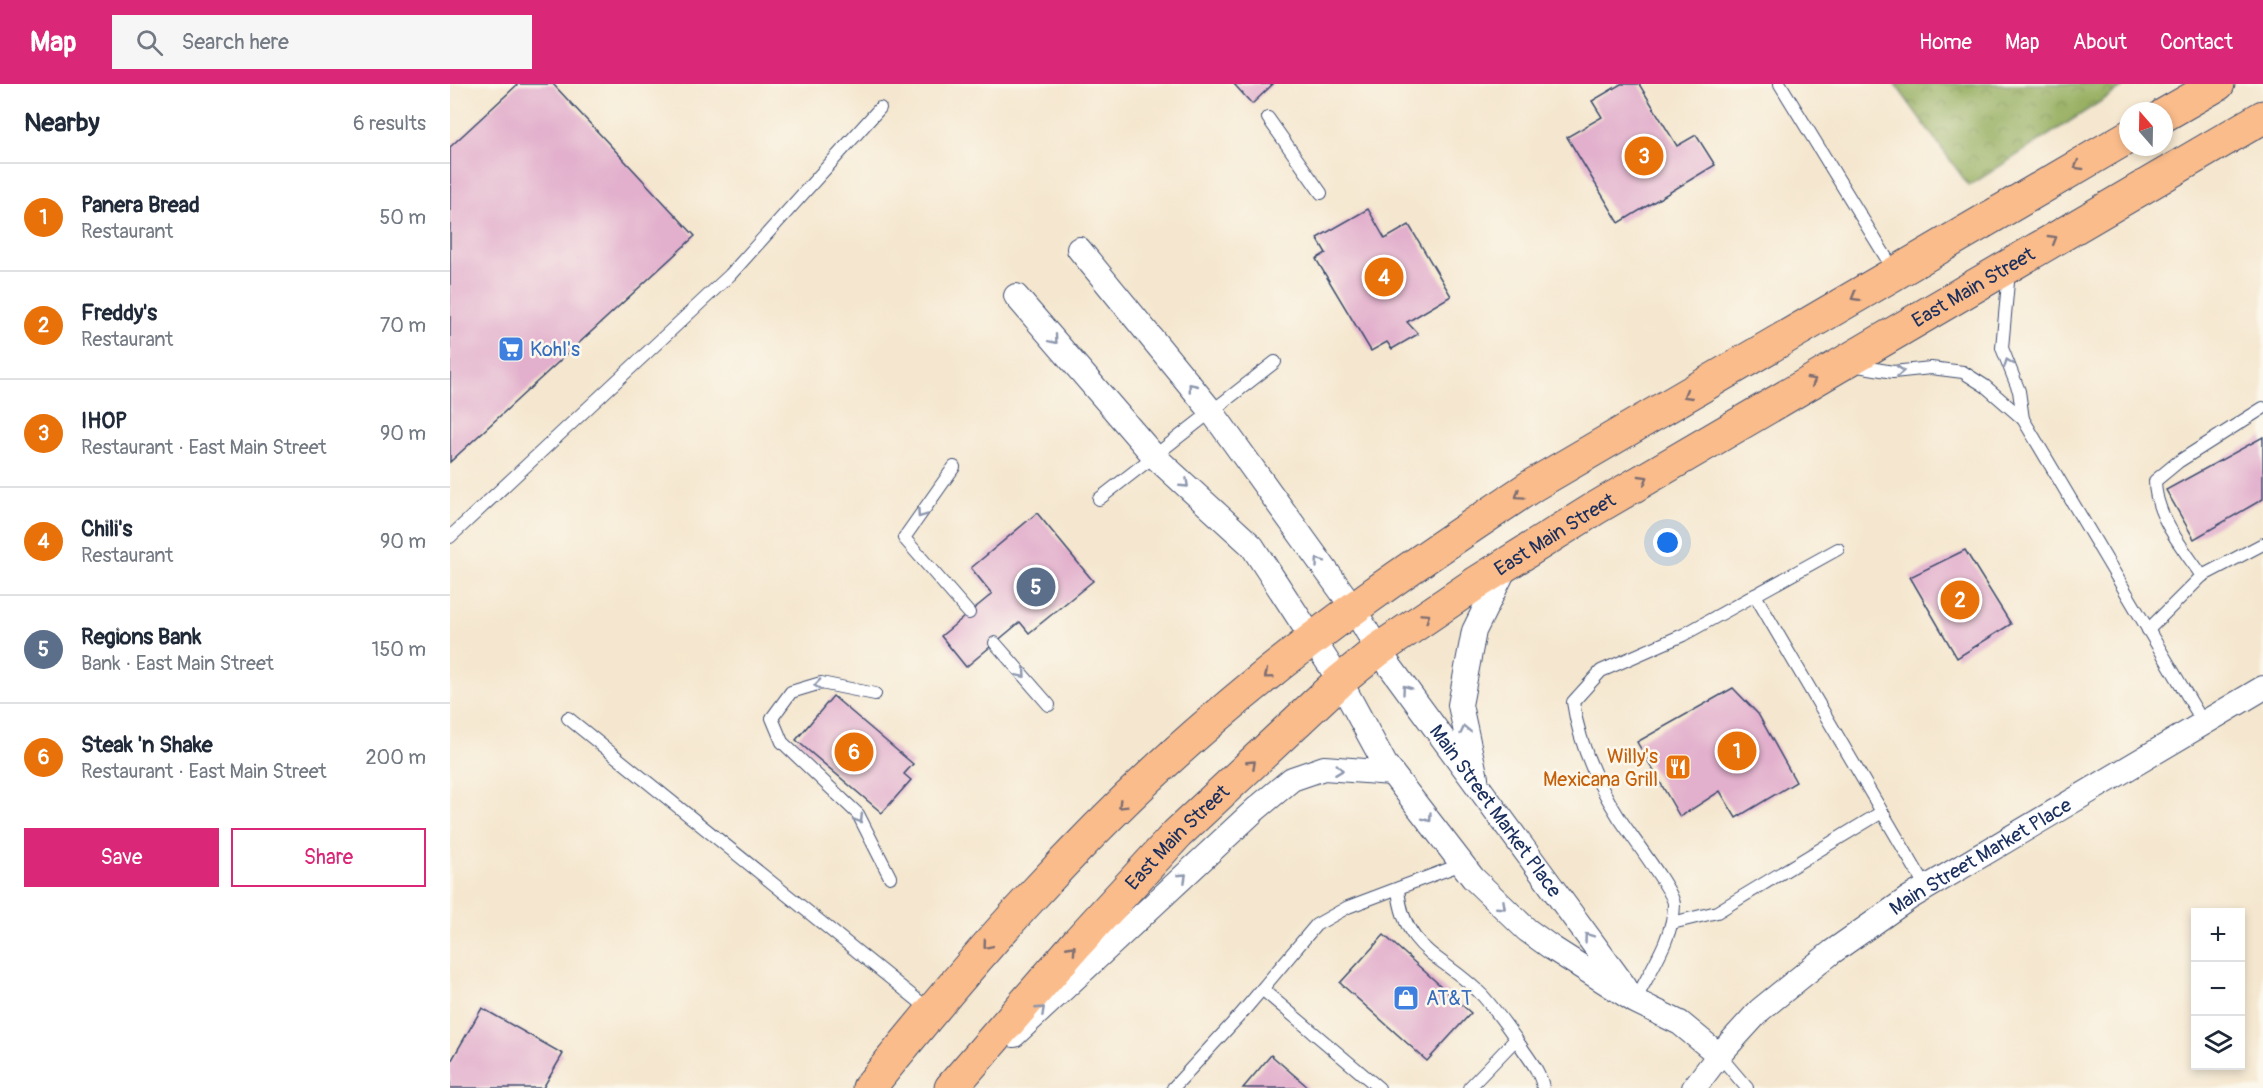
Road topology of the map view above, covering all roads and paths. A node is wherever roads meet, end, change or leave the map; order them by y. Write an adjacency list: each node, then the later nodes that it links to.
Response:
1 (1780, 84): 11 (lane)
2 (2218, 84): 4 (main road)
3 (880, 108): 21 (lane)
4 (2173, 111)
5 (2263, 117): 10 (main road, East Main Street, one-way to 5)
6 (1268, 118): 8 (lane)
7 (2119, 142): 11 (main road, one-way to 11)
8 (1321, 193)
9 (1079, 249): 16 (street, Main Street Market Place, one-way to 9)
10 (2010, 265): 14 (main road, East Main Street); 17 (lane, one-way to 10)
11 (1895, 274): 27 (main road, one-way to 27)
12 (1016, 296): 18 (street, Main Street Market Place, one-way to 18)
13 (1275, 362): 16 (lane)
14 (1842, 363): 17 (lane, one-way to 17); 24 (main road, East Main Street, one-way to 14)
15 (2263, 408): 25 (lane)
16 (1212, 412): 18 (lane); 27 (street, Main Street Market Place, one-way to 16)
17 (2023, 419): 29 (lane)
18 (1154, 456): 20 (lane); 30 (street, Main Street Market Place, one-way to 30)
19 (954, 466): 28 (lane, one-way to 28)
20 (1099, 499)
21 (450, 537)
22 (2263, 544): 25 (lane)
23 (1838, 549): 26 (lane)
24 (1507, 564): 32 (main road, East Main Street, one-way to 24); 40 (street, one-way to 24)
25 (2202, 576): 29 (lane)
26 (1755, 595): 41 (lane); 46 (lane)
27 (1354, 609): 30 (main road); 32 (street, Main Street Market Place)
28 (969, 613)
29 (2148, 630): 38 (lane)
30 (1313, 639): 33 (street, Main Street Market Place); 49 (main road, one-way to 49)
31 (995, 643): 36 (lane, one-way to 36)
32 (1378, 650): 33 (main road, East Main Street); 40 (street, Main Street Market Place, one-way to 32)
33 (1340, 681): 39 (street, Main Street Market Place); 51 (main road, East Main Street, one-way to 33)
34 (2263, 688): 38 (street, Main Street Market Place)
35 (874, 694): 43 (lane, one-way to 43)
36 (1048, 705)
37 (567, 718): 49 (lane)
38 (2203, 722): 44 (street, Main Street Market Place)
39 (1392, 773): 42 (street, Main Street Market Place, one-way to 42); 51 (street, one-way to 39)
40 (1478, 787): 48 (street, Main Street Market Place, one-way to 40)
41 (1882, 813): 44 (lane); 46 (lane)
42 (1462, 864): 45 (lane); 48 (street, Main Street Market Place, one-way to 48)
43 (890, 877)
44 (1926, 887): 52 (street, Main Street Market Place)
45 (1398, 889): 47 (lane); 50 (lane)
46 (1672, 923): 48 (lane)
47 (1263, 990): 55 (lane); 56 (lane)
48 (1635, 1001): 52 (street, Main Street Market Place)
49 (931, 1011): 53 (main road)
50 (1516, 1039): 57 (lane); 58 (lane)
51 (981, 1051): 54 (main road, East Main Street)
52 (1719, 1055): 59 (street, Main Street Market Place); 60 (lane, Main Street Market Place)
53 (869, 1088)
54 (951, 1088)
55 (1173, 1088)
56 (1379, 1088)
57 (1469, 1088)
58 (1543, 1088)
59 (1694, 1088)
60 (1747, 1088)

